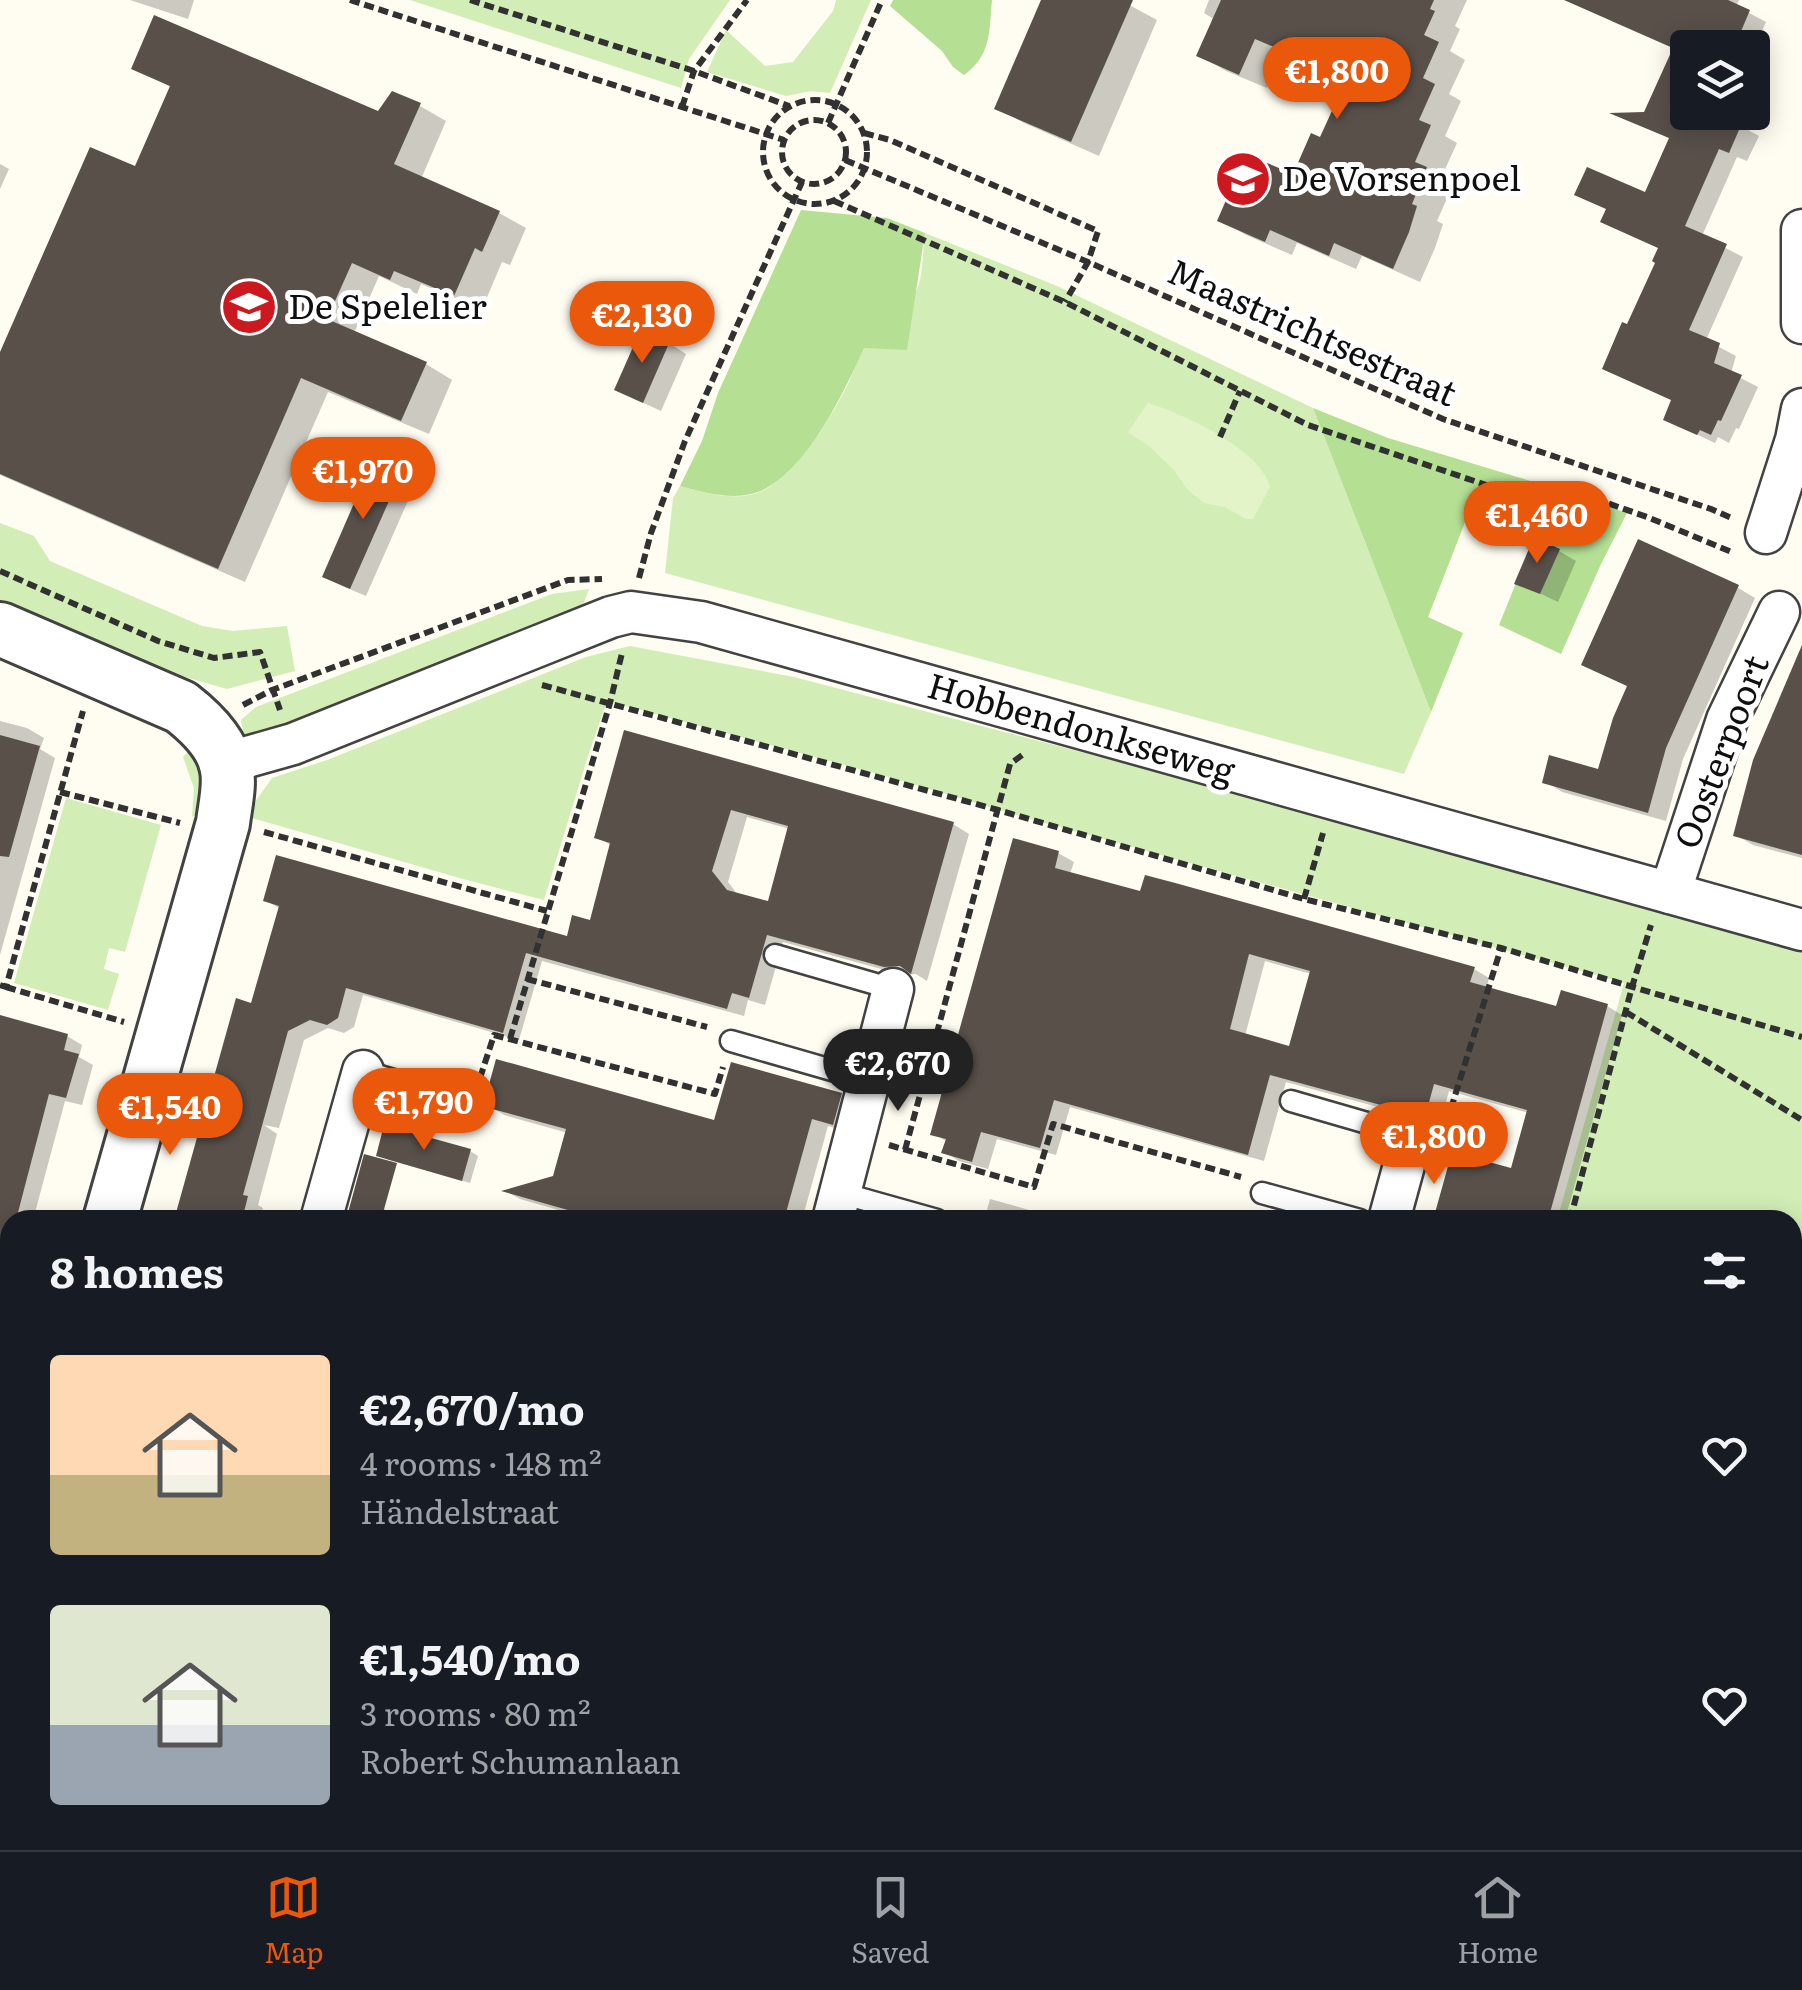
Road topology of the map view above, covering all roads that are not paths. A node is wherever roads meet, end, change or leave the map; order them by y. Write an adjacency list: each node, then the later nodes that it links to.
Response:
1 (1802, 230): 2 (street)
2 (1802, 324)
3 (1802, 409): 4 (street)
4 (1752, 544)
5 (1778, 612): 8 (street, Oosterpoort)
6 (0, 629): 7 (street)
7 (215, 744): 8 (street, Hobbendonkseweg); 20 (street)
8 (1666, 892): 9 (street, Hobbendonkseweg)
9 (1802, 930)
10 (776, 955): 11 (lane)
11 (893, 989): 14 (street)
12 (731, 1041): 14 (lane)
13 (363, 1071): 16 (lane); 21 (street)
14 (870, 1080): 19 (street)
15 (1291, 1101): 17 (lane)
16 (472, 1103)
17 (1412, 1136): 24 (street)
18 (1262, 1193): 23 (lane)
19 (837, 1206): 22 (lane)
20 (113, 1210)
21 (324, 1210)
22 (866, 1210)
23 (1324, 1210)
24 (1392, 1210)

